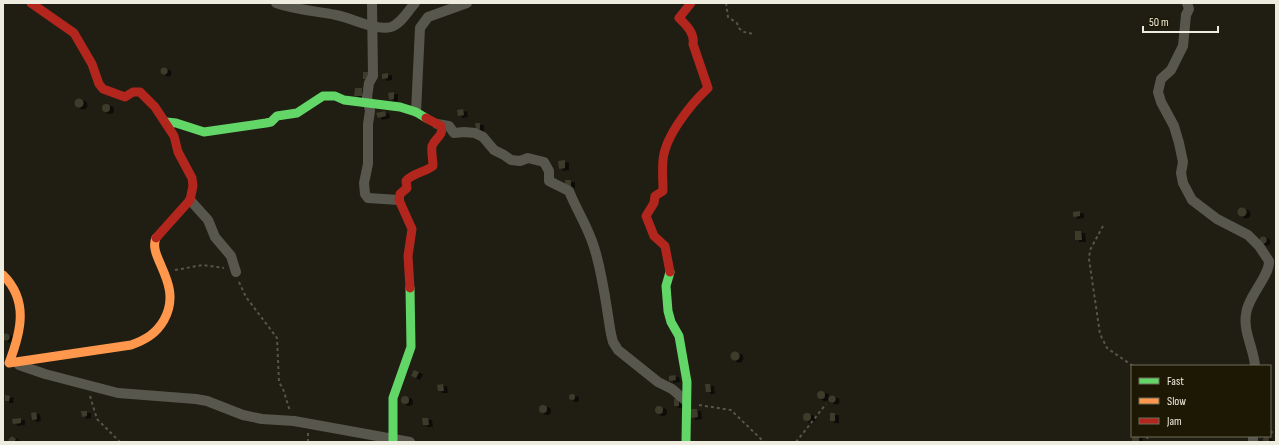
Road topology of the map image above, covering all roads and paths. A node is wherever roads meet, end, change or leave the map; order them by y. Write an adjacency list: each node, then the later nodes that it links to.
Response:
1 (31, 3): 13 (street)
2 (276, 3): 9 (street)
3 (372, 3): 9 (street)
4 (415, 3): 9 (street)
5 (467, 3): 12 (street)
6 (691, 3): 25 (street)
7 (726, 3): 10 (path)
8 (1187, 3): 23 (street)
9 (373, 26): 11 (street)
10 (754, 34)
11 (368, 104): 12 (street); 13 (street); 16 (street)
12 (416, 112): 14 (street)
13 (166, 122): 15 (street)
14 (437, 124): 16 (street); 25 (street)
15 (190, 200): 18 (street); 19 (street)
16 (399, 200): 28 (street)
17 (1103, 226): 22 (path)
18 (165, 272): 19 (path); 21 (street)
19 (236, 272): 27 (path)
20 (3, 275): 21 (street)
21 (6, 362): 24 (street)
22 (1132, 365)
23 (1255, 365)
24 (82, 383): 27 (street); 29 (path)
25 (686, 401): 31 (street); 32 (path)
26 (826, 404): 33 (path)
27 (294, 421): 28 (street)
28 (392, 440): 30 (street)
29 (120, 442)
30 (410, 442)
31 (686, 442)
32 (764, 442)
33 (796, 442)

